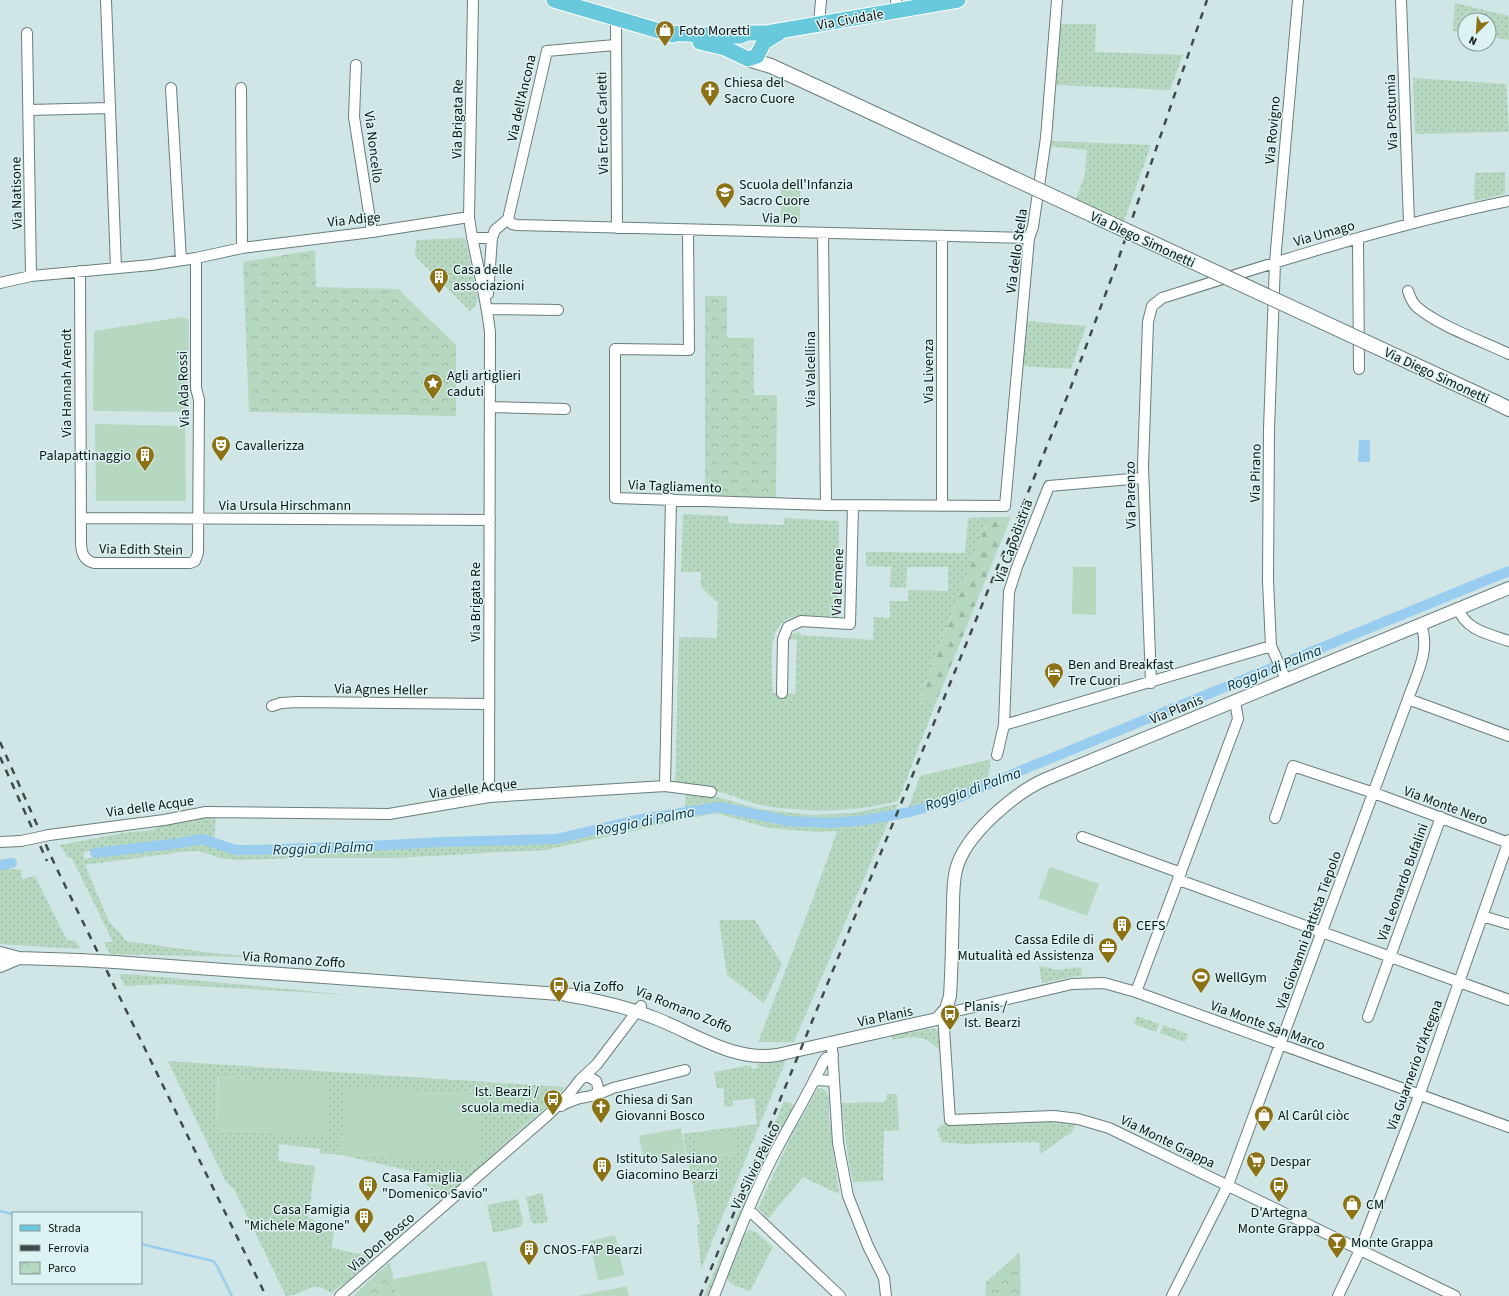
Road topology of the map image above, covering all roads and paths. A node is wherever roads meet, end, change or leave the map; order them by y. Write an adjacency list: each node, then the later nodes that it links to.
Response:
1 (106, 0): 23 (street)
2 (473, 0): 27 (street, Via Brigata Re)
3 (554, 0): 10 (main road, Via Cividale)
4 (822, 0): 11 (street)
5 (958, 0): 9 (main road, Via Cividale)
6 (1057, 0): 37 (street, Via dello Stella)
7 (1298, 0): 42 (street, Via Rovigno)
8 (1402, 0): 29 (street, Via Postumia)
9 (897, 5): 11 (main road, Via Cividale)
10 (616, 18): 14 (main road, Via Cividale); 16 (street, Via Ercole Carletti)
11 (824, 24): 12 (main road, Via Cividale)
12 (789, 30): 15 (main road, Via Cividale); 17 (main road, Via Cividale)
13 (27, 33): 24 (street, Via Natisone)
14 (665, 33): 15 (main road, Via Cividale); 18 (main road, Via Cividale)
15 (746, 34): 17 (main road); 18 (main road)
16 (615, 46): 28 (street, Via dell'Ancona); 30 (street, Via Ercole Carletti)
17 (762, 46): 18 (main road, Via Cividale); 20 (main road, Via Diego Simonetti)
18 (743, 56): 20 (main road, Via Diego Simonetti)
19 (356, 65): 32 (street, Via Noncello)
20 (777, 69): 57 (main road, Via Diego Simonetti, bridge)
21 (171, 88): 41 (street)
22 (241, 88): 39 (street)
23 (110, 108): 24 (street); 43 (street)
24 (29, 110): 47 (street, Via Natisone)
25 (1509, 201): 26 (street, Via Umago); 29 (street, Via Umago)
26 (1509, 205)
27 (469, 217): 32 (street, Via Adige); 35 (street, Via Brigata Re)
28 (508, 219): 30 (street, Via Po); 36 (street)
29 (1409, 223): 38 (street, Via Umago)
30 (617, 228): 31 (street, Via Po)
31 (688, 230): 33 (street, Via Po); 59 (street, Via Tagliamento)
32 (372, 232): 39 (street, Via Adige)
33 (823, 233): 34 (street, Via Po); 60 (street, Via Valcellina)
34 (942, 236): 37 (street, Via Po); 62 (street, Via Livenza)
35 (472, 238): 36 (street); 46 (street, Via Brigata Re)
36 (492, 238): 44 (street, Via Brigata Re)
37 (1029, 238): 63 (street, Via dello Stella)
38 (1358, 238): 42 (street, Via Umago); 54 (street)
39 (242, 248): 40 (street, Via Adige)
40 (196, 258): 41 (street, Via Adige); 65 (street, Via Ada Rossi)
41 (181, 260): 43 (street, Via Adige)
42 (1275, 262): 50 (street, Via Umago); 71 (street, Via Pirano)
43 (116, 268): 45 (street, Via Adige)
44 (490, 270): 46 (street); 51 (street, Via Brigata Re)
45 (80, 271): 47 (street, Via Adige); 64 (street, Via Hannah Arendt)
46 (480, 271): 51 (street, Via Brigata Re)
47 (31, 276): 48 (street, Via Adige)
48 (0, 283)
49 (1408, 291): 53 (street)
50 (1152, 306): 58 (street, Via Parenzo)
51 (488, 307): 52 (street); 55 (street, Via Brigata Re)
52 (558, 310)
53 (1509, 354)
54 (1359, 369)
55 (490, 407): 56 (street); 66 (street, Via Brigata Re)
56 (565, 409)
57 (1509, 409)
58 (1143, 478): 73 (street, Via Parenzo); 79 (street, Via Capodistria)
59 (671, 499): 60 (street, Via Tagliamento); 82 (street)
60 (826, 505): 61 (street, Via Tagliamento)
61 (853, 506): 62 (street, Via Tagliamento); 74 (street, Via Lemene)
62 (942, 506): 63 (street, Via Tagliamento)
63 (1005, 506)
64 (81, 518): 65 (street, Via Ursula Hirschmann); 65 (street, Via Edith Stein)
65 (198, 519): 66 (street, Via Ursula Hirschmann)
66 (490, 520): 77 (street, Via Brigata Re)
67 (1509, 588): 68 (street, Via Planis)
68 (1458, 608): 69 (street, Via Planis); 70 (street)
69 (1420, 624): 72 (street, Via Planis); 75 (street, Via Giovanni Battista Tiepolo)
70 (1509, 641)
71 (1273, 651): 72 (street, Via Pirano); 73 (street)
72 (1285, 677): 76 (street, Via Planis)
73 (1151, 683): 79 (street)
74 (782, 693)
75 (1408, 699): 80 (street); 84 (street, Via Giovanni Battista Tiepolo)
76 (1235, 701): 91 (street); 103 (street, Via Planis)
77 (489, 704): 78 (street, Via Agnes Heller); 85 (street, Via Brigata Re)
78 (272, 706)
79 (1004, 725): 81 (street, Via Capodistria)
80 (1509, 736)
81 (998, 755)
82 (665, 786): 83 (street, Via delle Acque); 85 (street, Via delle Acque)
83 (711, 792)
84 (1374, 793): 86 (street, Via Monte Nero); 87 (street); 94 (street, Via Giovanni Battista Tiepolo)
85 (489, 797): 89 (street, Via delle Acque, bridge)
86 (1441, 817): 90 (street, Via Monte Nero); 96 (street, Via Leonardo Bufalini)
87 (1275, 818)
88 (1082, 837): 91 (street)
89 (0, 842)
90 (1509, 842): 92 (street, Via Guarnerio d'Artegna)
91 (1180, 876): 94 (street); 100 (street)
92 (1482, 916): 93 (street); 99 (street, Via Guarnerio d'Artegna)
93 (1509, 924)
94 (1322, 932): 96 (street); 106 (street, Via Giovanni Battista Tiepolo)
95 (0, 953): 97 (street, Via Romano Zoffo)
96 (1390, 956): 99 (street); 104 (street, Via Leonardo Bufalini)
97 (19, 958): 98 (street, Via Romano Zoffo); 102 (street, Via Romano Zoffo, bridge)
98 (0, 966)
99 (1459, 982): 101 (street); 116 (street, Via Guarnerio d'Artegna)
100 (1136, 992): 103 (street, Via Monte San Marco); 106 (street, Via Monte San Marco)
101 (1509, 1000)
102 (639, 1008): 105 (street, Via Romano Zoffo); 105 (street, Via Romano Zoffo); 107 (street, Via Don Bosco)
103 (940, 1011): 105 (street, Via Planis); 120 (street, Via Monte Grappa)
104 (1368, 1017)
105 (832, 1045): 110 (street, Via Silvio Pellico); 112 (street)
106 (1280, 1045): 116 (street, Via Monte San Marco); 120 (street, Via Giovanni Battista Tiepolo)
107 (597, 1064): 109 (street, Via Don Bosco); 111 (street)
108 (685, 1070): 114 (street, Via Don Bosco)
109 (584, 1077): 111 (street); 113 (street, Via Don Bosco)
110 (814, 1080): 112 (street); 121 (street, Via Silvio Pellico)
111 (595, 1081): 114 (street); 115 (street)
112 (834, 1081): 127 (street)
113 (576, 1086): 117 (street); 118 (street, Via Don Bosco)
114 (613, 1088): 115 (street, Via Don Bosco)
115 (594, 1096): 117 (street, Via Don Bosco)
116 (1419, 1096): 119 (street, Via Monte San Marco); 122 (street, Via Guarnerio d'Artegna)
117 (583, 1098): 118 (street, Via Don Bosco)
118 (548, 1115): 124 (street, Via Don Bosco)
119 (1509, 1127)
120 (1228, 1185): 122 (street, Via Monte Grappa); 128 (street, Via Giovanni Battista Tiepolo)
121 (749, 1210): 123 (street); 125 (street, Via Silvio Pellico)
122 (1360, 1250): 129 (street, Via Guarnerio d'Artegna); 130 (street, Via Monte Grappa)
123 (827, 1291): 126 (street)
124 (340, 1296)
125 (714, 1296)
126 (840, 1296)
127 (886, 1296)
128 (1172, 1296)
129 (1338, 1296)
130 (1453, 1296)

